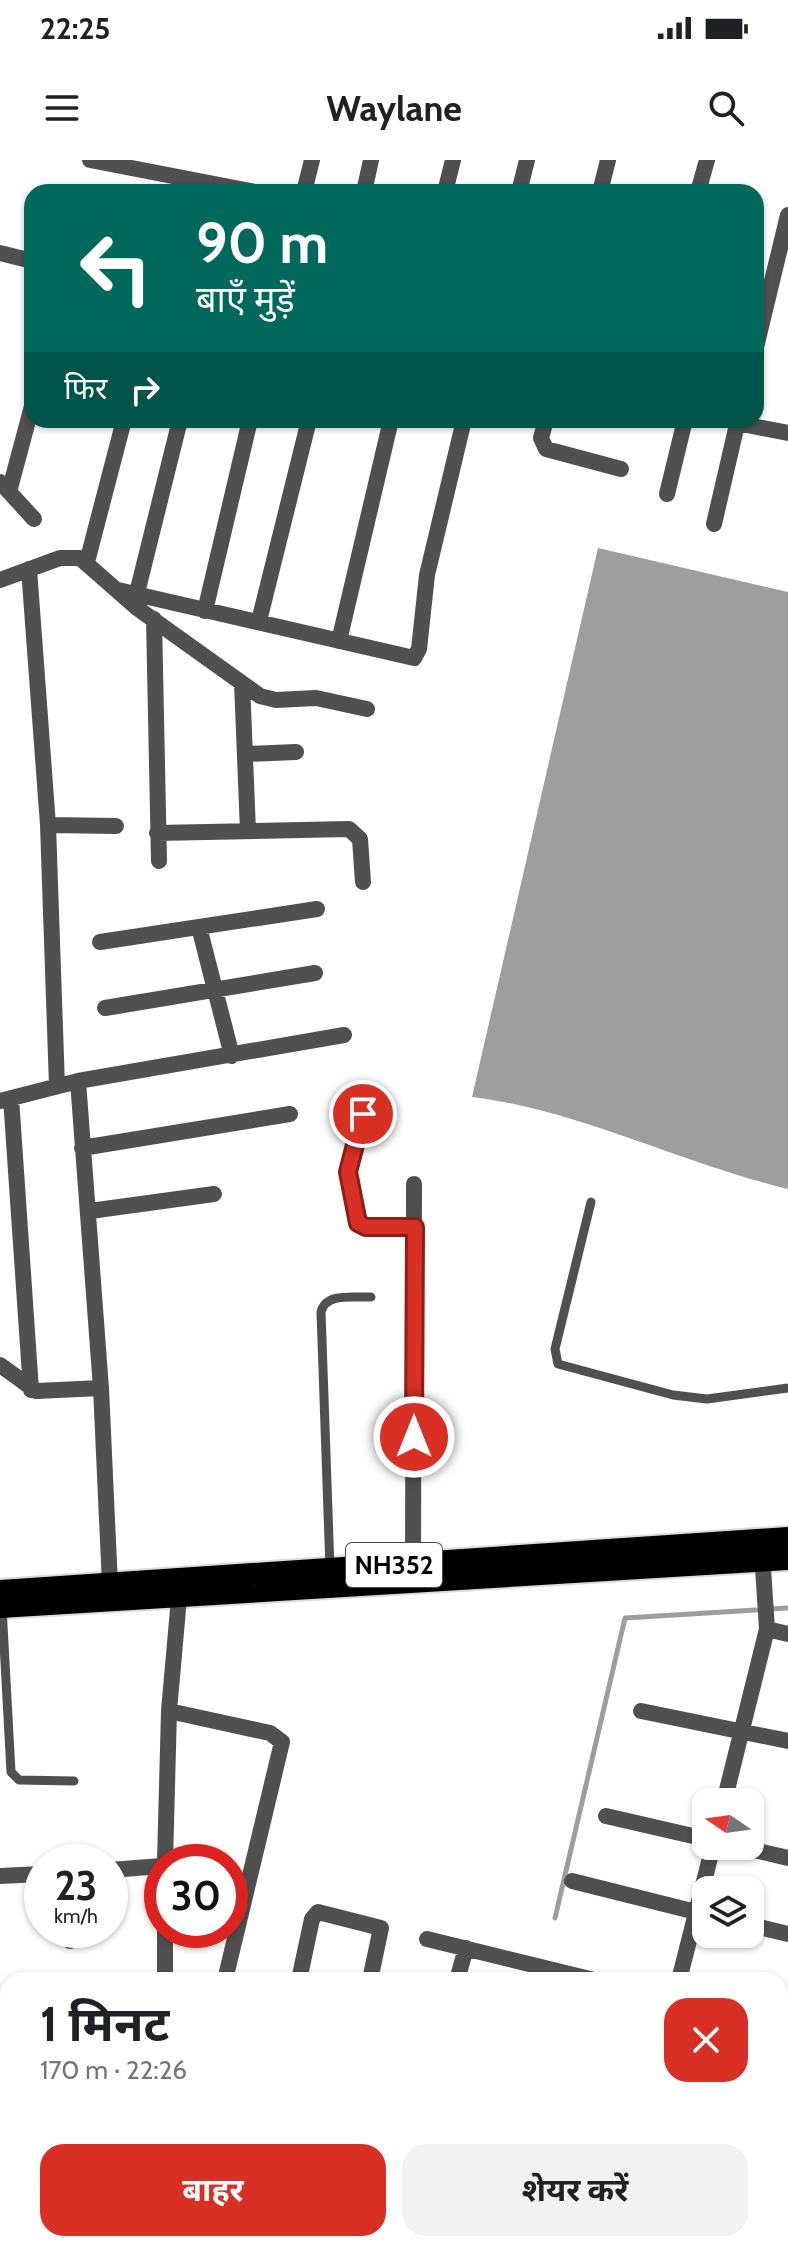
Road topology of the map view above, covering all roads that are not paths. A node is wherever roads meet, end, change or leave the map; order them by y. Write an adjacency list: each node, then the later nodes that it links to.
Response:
1 (90, 160): 9 (street)
2 (192, 160): 9 (street)
3 (312, 160): 11 (street)
4 (371, 160): 12 (street)
5 (453, 160): 13 (street)
6 (527, 160): 14 (street)
7 (608, 160): 15 (street)
8 (707, 160): 16 (street)
9 (187, 177): 10 (street)
10 (219, 184)
11 (306, 184)
12 (366, 184)
13 (447, 184)
14 (521, 184)
15 (602, 184)
16 (700, 184)
17 (788, 215): 20 (street)
18 (0, 253): 19 (street)
19 (24, 259)
20 (764, 314)
21 (764, 427): 32 (street)
22 (24, 428): 34 (street)
23 (122, 428): 38 (street)
24 (178, 428): 42 (street)
25 (248, 428): 43 (street)
26 (307, 428): 45 (street)
27 (389, 428): 46 (street)
28 (462, 428): 46 (street)
29 (544, 428): 33 (street)
30 (683, 428): 35 (street)
31 (736, 428): 37 (street)
32 (788, 433)
33 (621, 469)
34 (4, 487): 36 (street)
35 (667, 494)
36 (34, 519)
37 (714, 524)
38 (87, 562): 39 (street); 41 (street)
39 (29, 569): 40 (street); 51 (street)
40 (0, 580)
41 (118, 590): 42 (street); 44 (street)
42 (137, 593): 43 (street)
43 (205, 611): 45 (street)
44 (154, 619): 47 (street); 54 (street)
45 (259, 621): 46 (street)
46 (339, 641)
47 (242, 683): 48 (street); 50 (street)
48 (367, 709)
49 (296, 752): 50 (street)
50 (246, 754): 53 (street)
51 (48, 825): 52 (street); 66 (street)
52 (116, 826)
53 (248, 831): 54 (street); 56 (street)
54 (157, 833): 55 (street)
55 (159, 861)
56 (363, 882)
57 (317, 909): 58 (street)
58 (199, 927): 59 (street); 61 (street)
59 (100, 942)
60 (315, 973): 61 (street)
61 (214, 988): 62 (street); 64 (street)
62 (105, 1008)
63 (344, 1035): 64 (street)
64 (232, 1056): 65 (street)
65 (78, 1081): 66 (street); 70 (street)
66 (57, 1086): 67 (street)
67 (6, 1099): 80 (street)
68 (290, 1114): 70 (street)
69 (363, 1114): 75 (street)
70 (82, 1148): 74 (street)
71 (414, 1184): 75 (street)
72 (214, 1194): 74 (street)
73 (591, 1202): 79 (lane)
74 (90, 1211): 78 (street)
75 (415, 1227): 85 (street)
76 (371, 1297): 84 (lane)
77 (0, 1365): 80 (street)
78 (101, 1388): 80 (street); 86 (street)
79 (788, 1388)
80 (31, 1390)
81 (788, 1538): 82 (highway, NH352)
82 (762, 1550): 83 (highway, NH352); 85 (highway, NH352); 89 (street)
83 (788, 1559)
84 (330, 1569): 85 (highway, NH352); 86 (highway, NH352)
85 (405, 1571): 87 (highway, NH352)
86 (110, 1585): 88 (highway, NH352)
87 (179, 1598): 88 (highway, NH352); 91 (street)
88 (1, 1602): 95 (lane)
89 (767, 1629): 90 (street); 93 (street)
90 (788, 1634)
91 (169, 1711): 99 (street); 102 (street)
92 (641, 1711): 93 (street)
93 (742, 1730): 94 (street); 96 (street)
94 (788, 1741)
95 (74, 1781)
96 (728, 1788)
97 (606, 1816): 98 (street)
98 (692, 1836)
99 (165, 1844)
100 (764, 1852): 101 (street)
101 (788, 1858)
102 (248, 1860)
103 (24, 1875): 104 (street)
104 (0, 1876)
105 (572, 1881): 106 (street)
106 (692, 1911)
107 (764, 1928): 108 (street)
108 (788, 1934)
109 (427, 1939): 113 (street)
110 (692, 1940): 120 (street)
111 (165, 1948): 114 (street)
112 (230, 1948): 115 (street)
113 (466, 1948): 118 (street); 119 (street)
114 (165, 1972)
115 (226, 1972)
116 (301, 1972): 117 (street)
117 (372, 1972)
118 (459, 1972)
119 (542, 1972)
120 (682, 1972)

